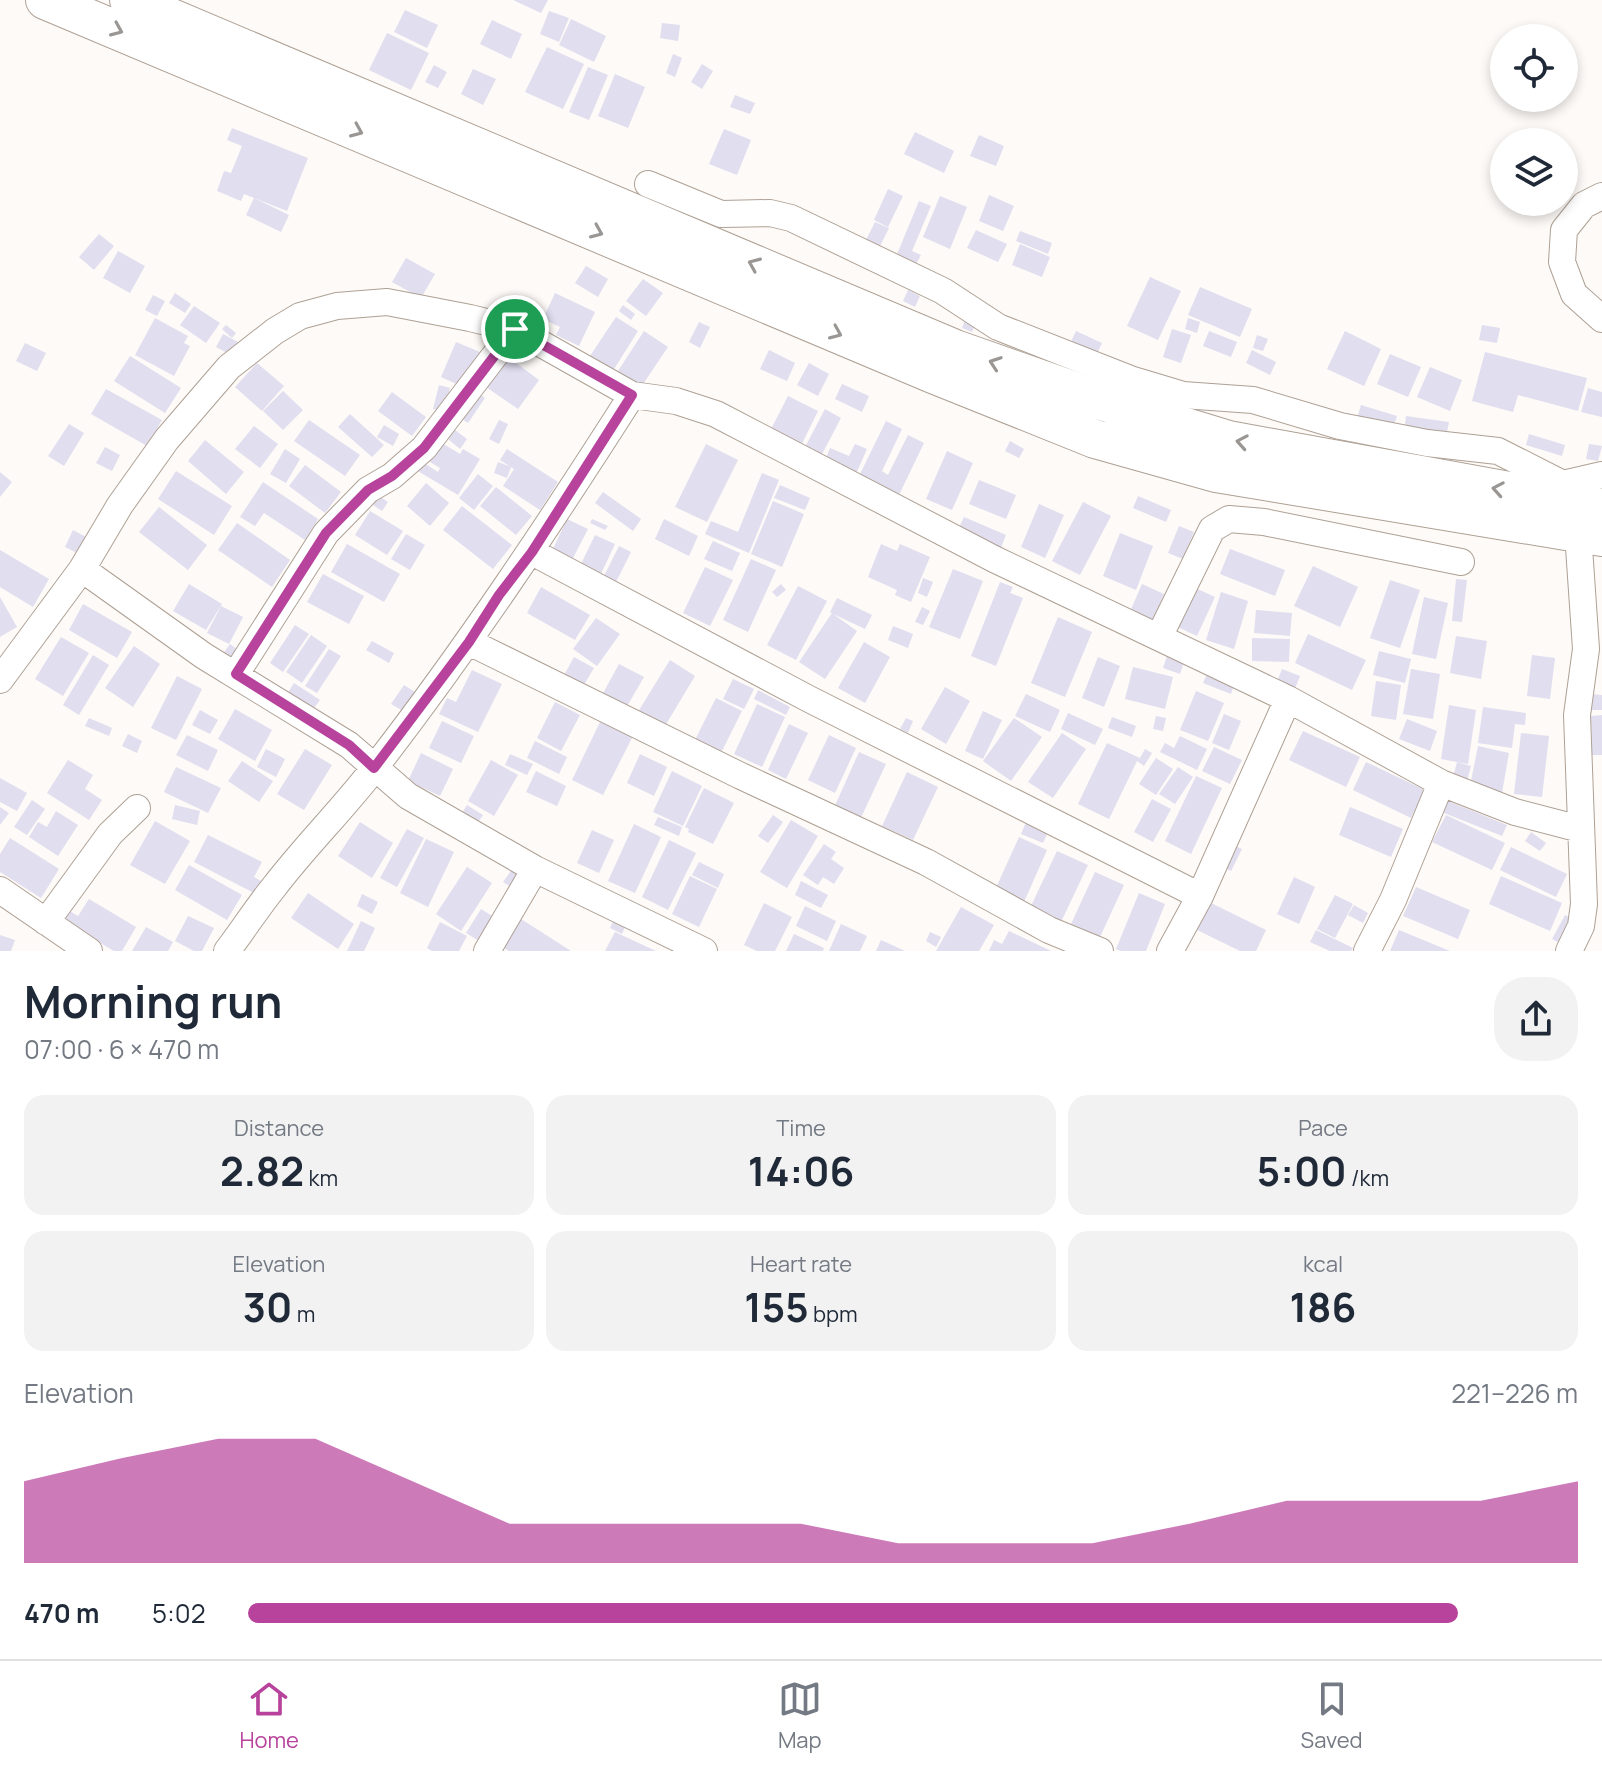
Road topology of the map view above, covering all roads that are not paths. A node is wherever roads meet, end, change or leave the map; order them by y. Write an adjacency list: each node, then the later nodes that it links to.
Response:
1 (45, 0): 8 (highway, one-way to 8)
2 (129, 0): 8 (highway, one-way to 2)
3 (648, 184): 8 (street)
4 (1602, 196): 5 (street)
5 (1602, 319)
6 (515, 329): 7 (street); 11 (street); 14 (street)
7 (632, 395): 9 (street); 12 (street)
8 (1596, 514): 20 (street)
9 (532, 552): 13 (street); 23 (street)
10 (1461, 562): 12 (street)
11 (82, 569): 14 (street); 15 (street)
12 (1159, 637): 16 (street)
13 (469, 642): 17 (street); 29 (street)
14 (236, 674): 17 (street)
15 (1, 675)
16 (1288, 699): 18 (street); 23 (street)
17 (374, 768): 21 (street); 26 (street)
18 (1441, 783): 20 (street); 31 (street)
19 (137, 808): 24 (street)
20 (1580, 829): 32 (street)
21 (535, 869): 27 (street); 28 (street)
22 (0, 890): 24 (street)
23 (1200, 896): 30 (street)
24 (46, 922): 25 (street)
25 (89, 951)
26 (227, 951)
27 (487, 951)
28 (704, 951)
29 (1100, 951)
30 (1170, 951)
31 (1367, 951)
32 (1569, 951)

